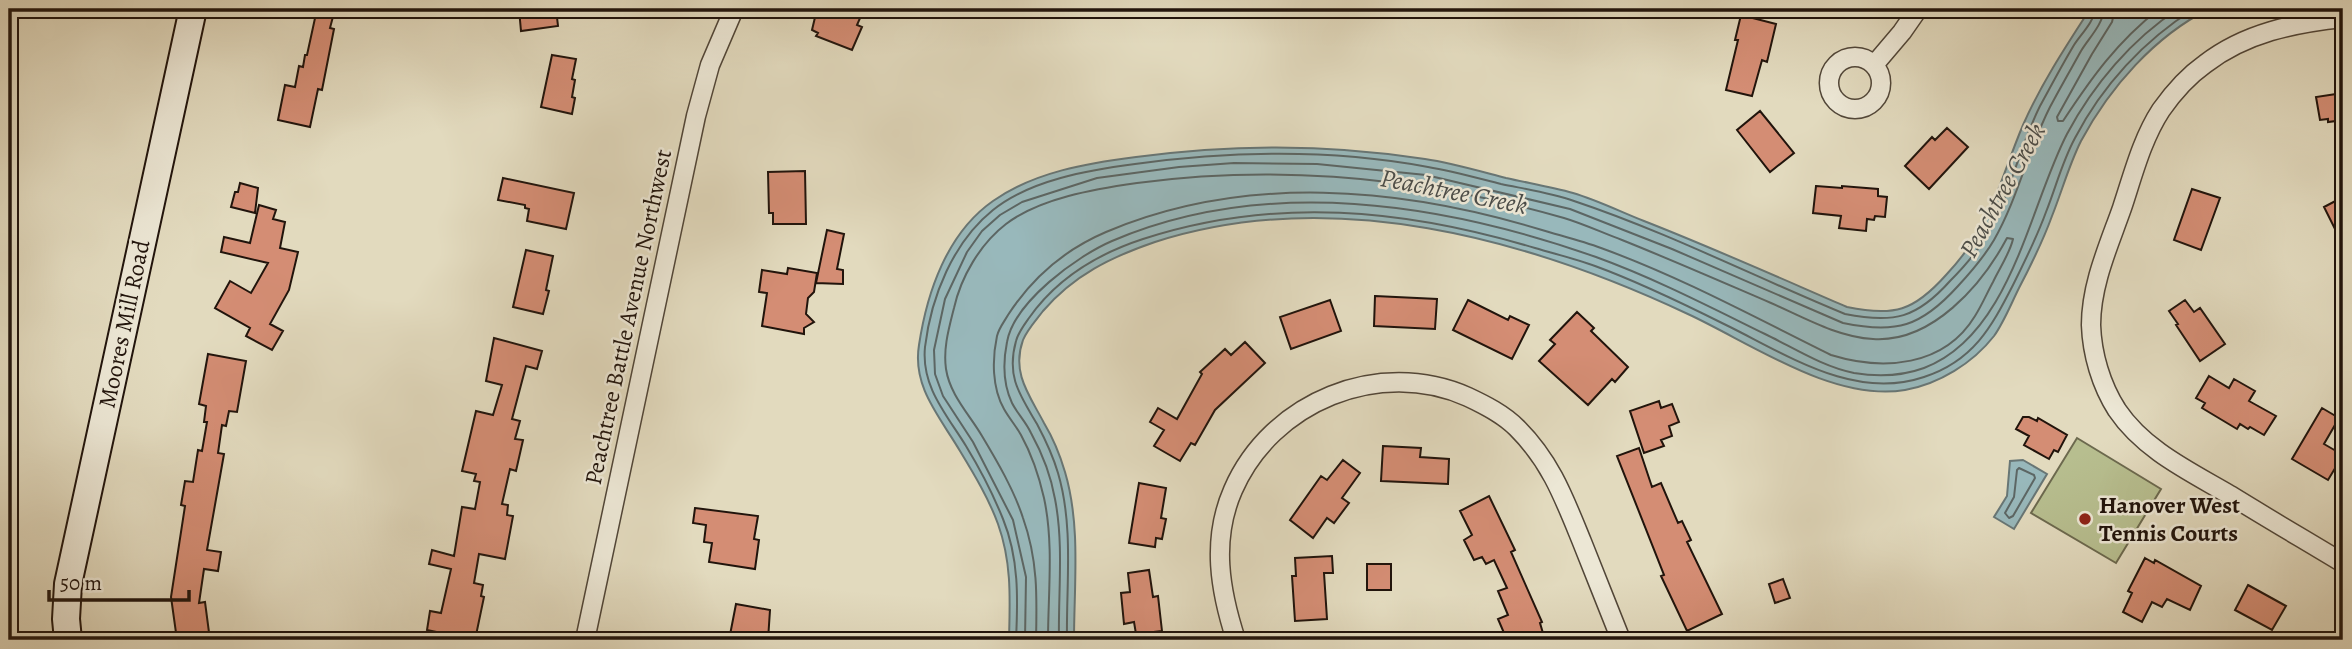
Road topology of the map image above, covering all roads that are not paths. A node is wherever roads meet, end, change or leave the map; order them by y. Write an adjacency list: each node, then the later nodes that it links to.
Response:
1 (193, 9): 7 (street, Moores Mill Road)
2 (734, 9): 8 (street, Peachtree Battle Avenue Northwest)
3 (1918, 9): 5 (street)
4 (2343, 18): 6 (street)
5 (1874, 65)
6 (2343, 563)
7 (68, 640)
8 (585, 640)
9 (1236, 640): 10 (street)
10 (1621, 640)

